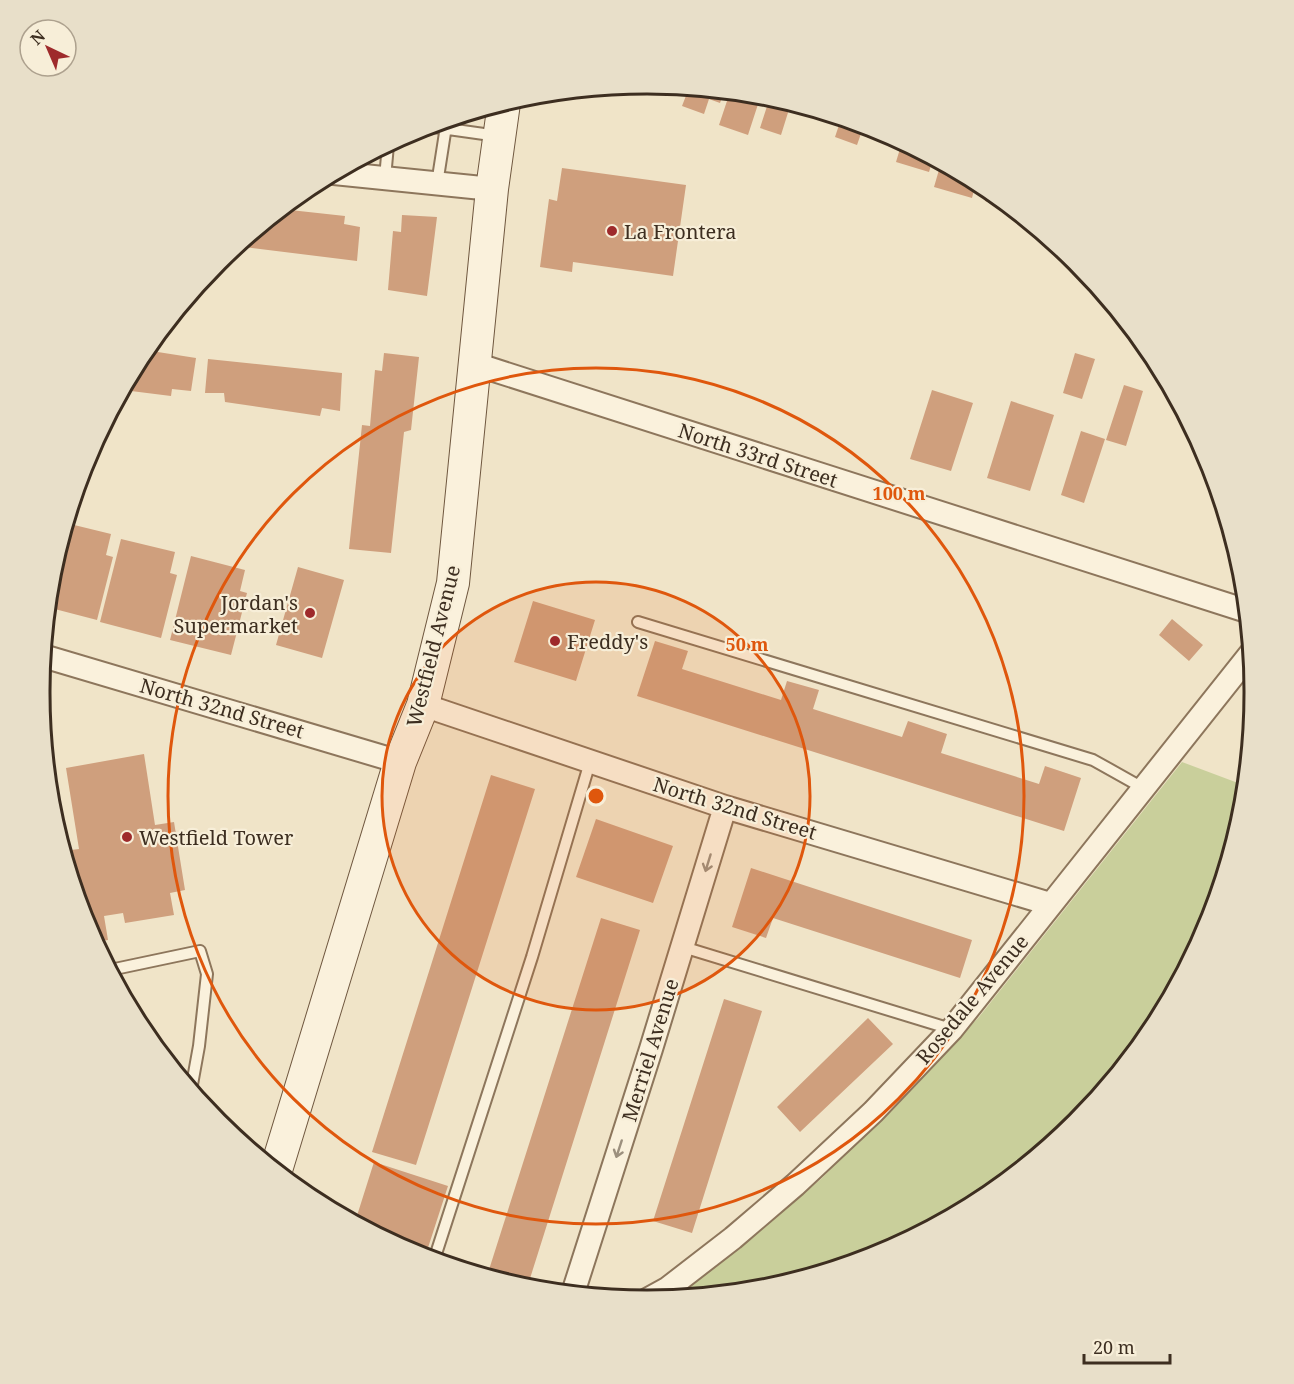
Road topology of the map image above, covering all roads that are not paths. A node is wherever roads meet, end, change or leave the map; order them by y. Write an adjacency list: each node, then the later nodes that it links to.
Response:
1 (503, 112): 4 (street, Westfield Avenue)
2 (455, 126): 4 (lane)
3 (445, 130): 8 (lane)
4 (499, 136): 9 (street, Westfield Avenue)
5 (386, 154): 7 (lane)
6 (349, 174): 7 (street)
7 (385, 178): 8 (street)
8 (437, 184): 9 (street)
9 (492, 189): 10 (street, Westfield Avenue)
10 (475, 364): 11 (street, North 33rd Street); 15 (street, Westfield Avenue)
11 (1238, 608)
12 (638, 622): 18 (lane)
13 (51, 658): 16 (street, North 32nd Street)
14 (1243, 663): 18 (street, Rosedale Avenue)
15 (423, 705): 16 (street, Westfield Avenue); 17 (street, North 32nd Street)
16 (400, 762): 25 (street, Westfield Avenue)
17 (590, 762): 19 (street, North 32nd Street); 26 (lane)
18 (1143, 788): 20 (street, Rosedale Avenue)
19 (725, 807): 20 (street, North 32nd Street); 21 (street, Merriel Avenue, one-way to 21)
20 (1050, 904): 23 (street, Rosedale Avenue)
21 (683, 947): 23 (lane); 27 (street, Merriel Avenue, one-way to 27)
22 (118, 968): 24 (lane)
23 (952, 1029): 28 (street, Rosedale Avenue)
24 (192, 1079)
25 (277, 1161)
26 (437, 1251)
27 (576, 1285)
28 (667, 1289)

